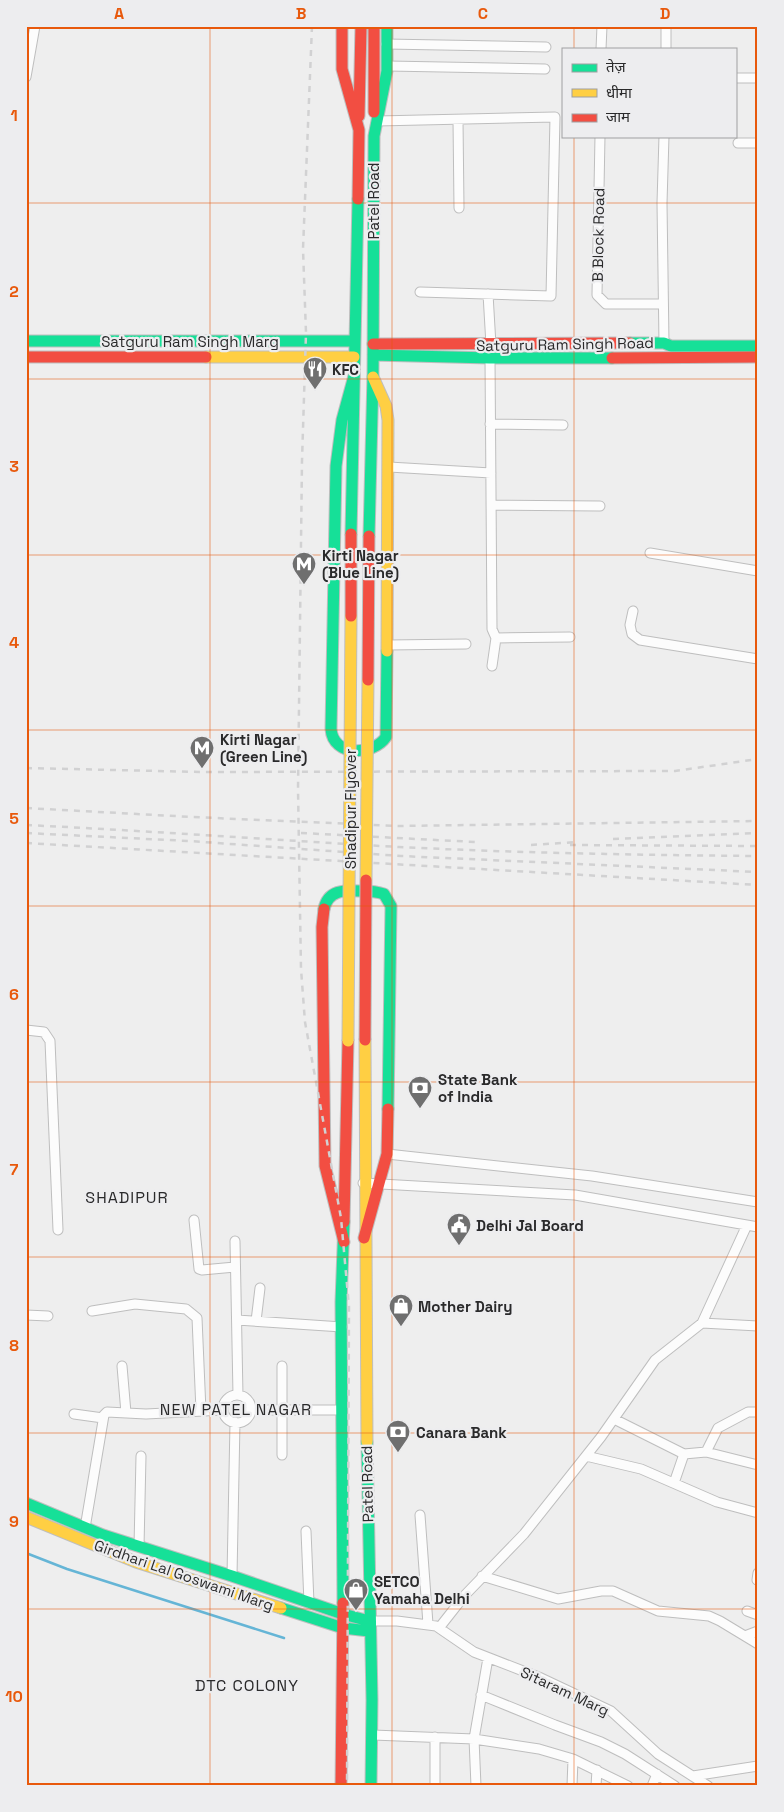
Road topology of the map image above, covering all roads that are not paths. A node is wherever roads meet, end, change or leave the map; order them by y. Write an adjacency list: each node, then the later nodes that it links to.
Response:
1 (35, 26): 14 (street)
2 (342, 26): 19 (main road, Patel Road)
3 (361, 26): 19 (main road)
4 (374, 26): 20 (main road)
5 (387, 26): 8 (main road, Patel Road)
6 (602, 26): 10 (street)
7 (666, 26): 11 (street)
8 (386, 44): 9 (street); 12 (main road, Patel Road)
9 (546, 47)
10 (601, 48)
11 (666, 48)
12 (388, 66): 13 (street); 17 (main road, Patel Road)
13 (545, 69)
14 (26, 77)
15 (736, 78): 16 (street)
16 (758, 78)
17 (377, 120): 18 (street); 20 (main road, Patel Road)
18 (458, 120): 25 (street); 27 (street)
19 (359, 130): 29 (main road, Patel Road)
20 (374, 136): 34 (main road, Patel Road)
21 (600, 138): 28 (street, B Block Road)
22 (664, 138): 28 (street)
23 (738, 143): 24 (street)
24 (758, 143)
25 (459, 208)
26 (420, 292): 27 (street)
27 (488, 294): 32 (street)
28 (663, 304): 31 (street)
29 (355, 341): 30 (main road, Satguru Ram Singh Marg); 36 (main road, Patel Road)
30 (26, 342)
31 (664, 343): 32 (main road, Satguru Ram Singh Road); 33 (main road, Satguru Ram Singh Road)
32 (491, 345): 34 (main road, Satguru Ram Singh Road)
33 (758, 346)
34 (373, 350): 38 (main road, Satguru Ram Singh Road); 40 (main road, Patel Road)
35 (26, 357): 36 (main road, Satguru Ram Singh Marg)
36 (354, 357): 39 (main road, Patel Road)
37 (758, 357): 38 (main road, Satguru Ram Singh Road)
38 (490, 358): 41 (street)
39 (354, 376): 53 (main road); 67 (main road, Shadipur Flyover, bridge)
40 (373, 377): 43 (main road); 58 (main road, Shadipur Flyover, bridge)
41 (490, 424): 42 (street); 44 (street)
42 (563, 425)
43 (389, 467): 44 (street); 53 (main road)
44 (491, 473): 45 (street)
45 (491, 504): 46 (street); 51 (street)
46 (600, 506)
47 (650, 553): 48 (street)
48 (758, 572)
49 (633, 611): 54 (street)
50 (570, 637): 51 (street)
51 (496, 638): 55 (street)
52 (466, 644): 53 (street)
53 (388, 645)
54 (758, 660)
55 (492, 666)
56 (26, 1030): 64 (street)
57 (387, 1154): 59 (main road); 60 (street); 67 (main road)
58 (363, 1183): 59 (street); 65 (main road, Patel Road)
59 (380, 1183): 62 (street); 65 (main road)
60 (758, 1202)
61 (194, 1220): 68 (street)
62 (747, 1225): 63 (street); 75 (street)
63 (758, 1227)
64 (58, 1230)
65 (364, 1238): 115 (main road, Patel Road)
66 (235, 1241): 68 (street)
67 (344, 1242): 77 (main road, Patel Road)
68 (236, 1268): 73 (street)
69 (260, 1288): 74 (street)
70 (92, 1311): 84 (street)
71 (26, 1315): 72 (street)
72 (48, 1316)
73 (237, 1320): 74 (street); 80 (street)
74 (256, 1321): 77 (street)
75 (702, 1323): 76 (street); 90 (street)
76 (758, 1326)
77 (342, 1327): 83 (main road, Patel Road)
78 (122, 1366): 87 (street)
79 (282, 1366): 85 (street)
80 (238, 1395): 81 (street); 82 (street)
81 (223, 1410): 84 (street); 91 (street)
82 (250, 1410): 85 (street); 91 (street)
83 (342, 1410): 85 (street); 112 (main road, Patel Road)
84 (201, 1411): 87 (street)
85 (283, 1411): 94 (street)
86 (758, 1412): 92 (street)
87 (126, 1413): 89 (street)
88 (74, 1414): 89 (street)
89 (103, 1418): 103 (street)
90 (614, 1419): 93 (street); 96 (street)
91 (235, 1422): 107 (street)
92 (706, 1452): 93 (street); 97 (street)
93 (684, 1454): 98 (street)
94 (282, 1455)
95 (141, 1456): 105 (street)
96 (586, 1456): 98 (street); 108 (street)
97 (758, 1465)
98 (674, 1482): 100 (street)
99 (26, 1503): 103 (main road, Girdhari Lal Goswami Marg)
100 (758, 1513)
101 (420, 1515): 114 (street)
102 (26, 1517): 116 (main road, Girdhari Lal Goswami Marg)
103 (85, 1528): 105 (main road, Girdhari Lal Goswami Marg)
104 (306, 1531): 110 (street)
105 (139, 1546): 107 (main road, Girdhari Lal Goswami Marg)
106 (758, 1573): 109 (street)
107 (232, 1576): 110 (main road, Girdhari Lal Goswami Marg)
108 (482, 1576): 117 (street); 119 (street)
109 (757, 1580)
110 (309, 1603): 112 (main road, Girdhari Lal Goswami Marg)
111 (747, 1610): 113 (street)
112 (343, 1614): 115 (main road, Girdhari Lal Goswami Marg); 116 (main road, Patel Road)
113 (758, 1614)
114 (428, 1624): 115 (street, Sitaram Marg); 117 (street, Sitaram Marg)
115 (369, 1626): 116 (main road, Girdhari Lal Goswami Marg); 123 (main road, Patel Road)
116 (343, 1628): 132 (main road, Patel Road)
117 (439, 1628): 121 (street, Sitaram Marg)
118 (758, 1631): 119 (street)
119 (745, 1636): 120 (street)
120 (758, 1644)
121 (488, 1658): 122 (street); 130 (street, Sitaram Marg)
122 (482, 1695): 125 (street); 129 (street)
123 (373, 1735): 124 (street); 133 (main road, Patel Road)
124 (435, 1737): 125 (street); 134 (street)
125 (474, 1738): 126 (street); 135 (street)
126 (573, 1759): 128 (street); 136 (street)
127 (758, 1766): 130 (street)
128 (597, 1770): 131 (street); 137 (street)
129 (657, 1774): 138 (street); 139 (street)
130 (693, 1776): 140 (street, Sitaram Marg)
131 (624, 1784)
132 (341, 1786)
133 (371, 1786)
134 (435, 1786)
135 (476, 1786)
136 (572, 1786)
137 (596, 1786)
138 (652, 1786)
139 (675, 1786)
140 (708, 1786)

